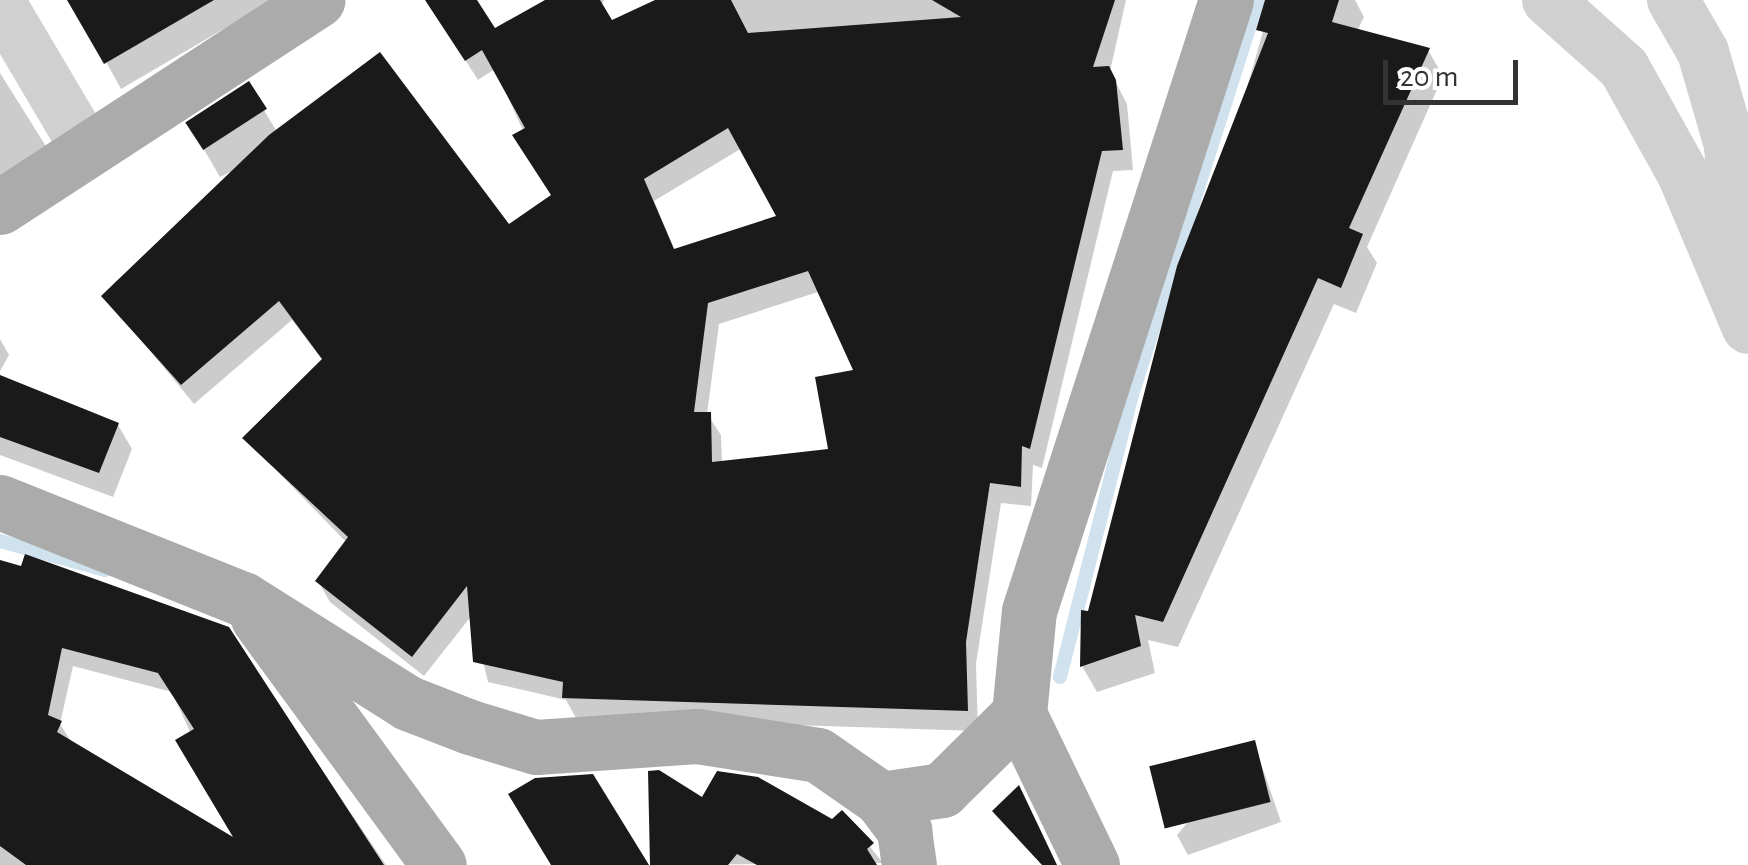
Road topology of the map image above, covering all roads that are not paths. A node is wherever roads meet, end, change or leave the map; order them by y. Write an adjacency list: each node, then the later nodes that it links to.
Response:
1 (318, 0): 6 (main road)
2 (1226, 0): 11 (main road)
3 (1548, 0): 8 (street)
4 (1673, 0): 8 (street)
5 (0, 3): 6 (street)
6 (85, 148): 7 (main road)
7 (0, 206)
8 (1745, 319)
9 (0, 502): 10 (main road)
10 (243, 599): 12 (main road); 13 (main road)
11 (1019, 714): 12 (main road); 15 (main road)
12 (881, 799): 14 (main road)
13 (439, 865)
14 (909, 865)
15 (1092, 865)

